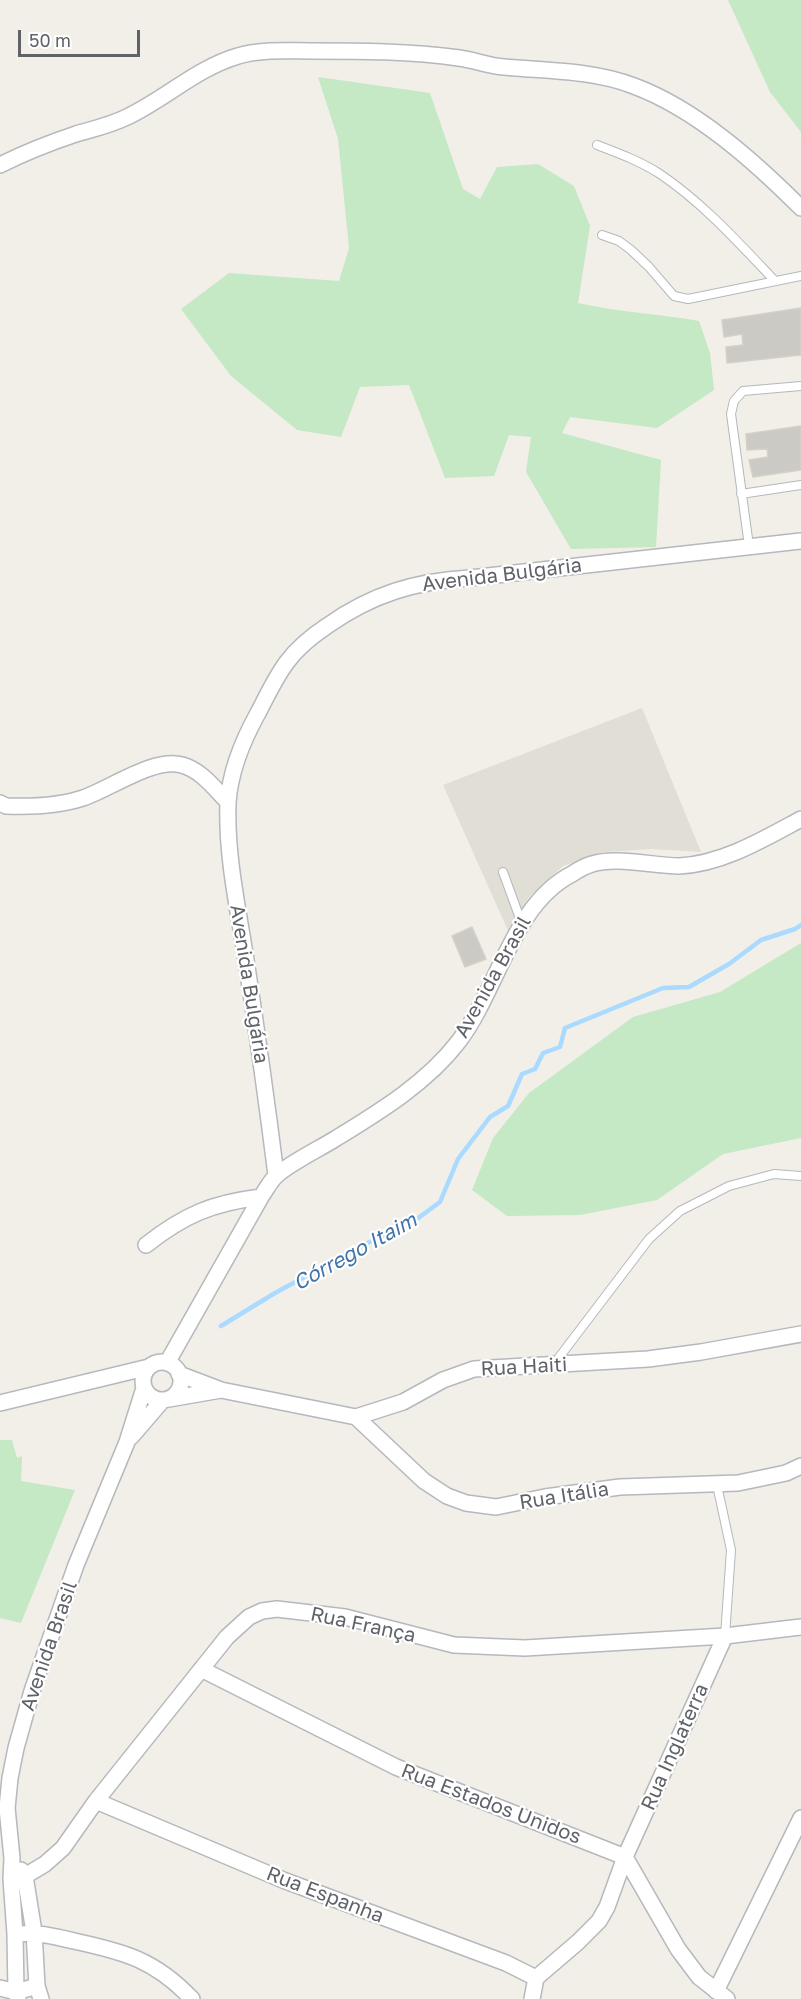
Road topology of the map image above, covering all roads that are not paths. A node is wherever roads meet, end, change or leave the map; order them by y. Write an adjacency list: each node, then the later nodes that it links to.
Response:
1 (597, 145): 6 (lane)
2 (0, 165): 3 (street)
3 (801, 208)
4 (602, 235): 6 (lane)
5 (801, 276): 6 (lane)
6 (775, 281)
7 (801, 386): 9 (lane)
8 (801, 485): 9 (lane)
9 (741, 494): 11 (lane)
10 (801, 541): 11 (street, Avenida Bulgária)
11 (749, 546): 12 (street, Avenida Bulgária)
12 (228, 802): 13 (street); 17 (street, Avenida Bulgária)
13 (0, 803)
14 (801, 819): 16 (street, Avenida Brasil)
15 (503, 872): 16 (lane)
16 (522, 924): 17 (street, Avenida Brasil)
17 (276, 1175): 19 (street, Avenida Brasil)
18 (801, 1176): 23 (lane)
19 (261, 1197): 20 (street); 22 (street, Avenida Brasil)
20 (146, 1245)
21 (801, 1334): 23 (street, Rua Haiti)
22 (167, 1363): 24 (street); 25 (street)
23 (553, 1365): 30 (street, Rua Haiti)
24 (149, 1367): 26 (street); 29 (street)
25 (179, 1374): 27 (street, Rua Haiti); 28 (street)
26 (144, 1388): 28 (street); 31 (street, Avenida Brasil)
27 (221, 1390): 28 (street, Rua Haiti); 30 (street, Rua Haiti)
28 (165, 1400): 31 (street, Avenida Brasil)
29 (0, 1403)
30 (356, 1417): 33 (street, Rua Itália)
31 (127, 1442): 38 (street, Avenida Brasil)
32 (801, 1466): 33 (street, Rua Itália)
33 (717, 1485): 35 (lane, Rua Inglaterra)
34 (801, 1627): 35 (street, Rua França)
35 (725, 1636): 36 (street, Rua França); 40 (street, Rua Inglaterra)
36 (201, 1669): 37 (street, Rua França); 40 (street, Rua Estados Unidos)
37 (96, 1801): 41 (street, Rua França); 44 (street, Rua Espanha)
38 (4, 1807): 41 (street, Avenida Brasil)
39 (801, 1818): 48 (street)
40 (625, 1857): 44 (street, Rua Inglaterra); 48 (street)
41 (18, 1878): 42 (street, Avenida Brasil); 43 (street)
42 (34, 1932): 43 (street); 46 (street, Avenida Brasil); 49 (street)
43 (15, 1934): 47 (street)
44 (536, 1978): 50 (street)
45 (0, 1988): 47 (street)
46 (39, 1993): 47 (street)
47 (17, 1995)
48 (722, 1995)
49 (192, 1999)
50 (532, 1999)

